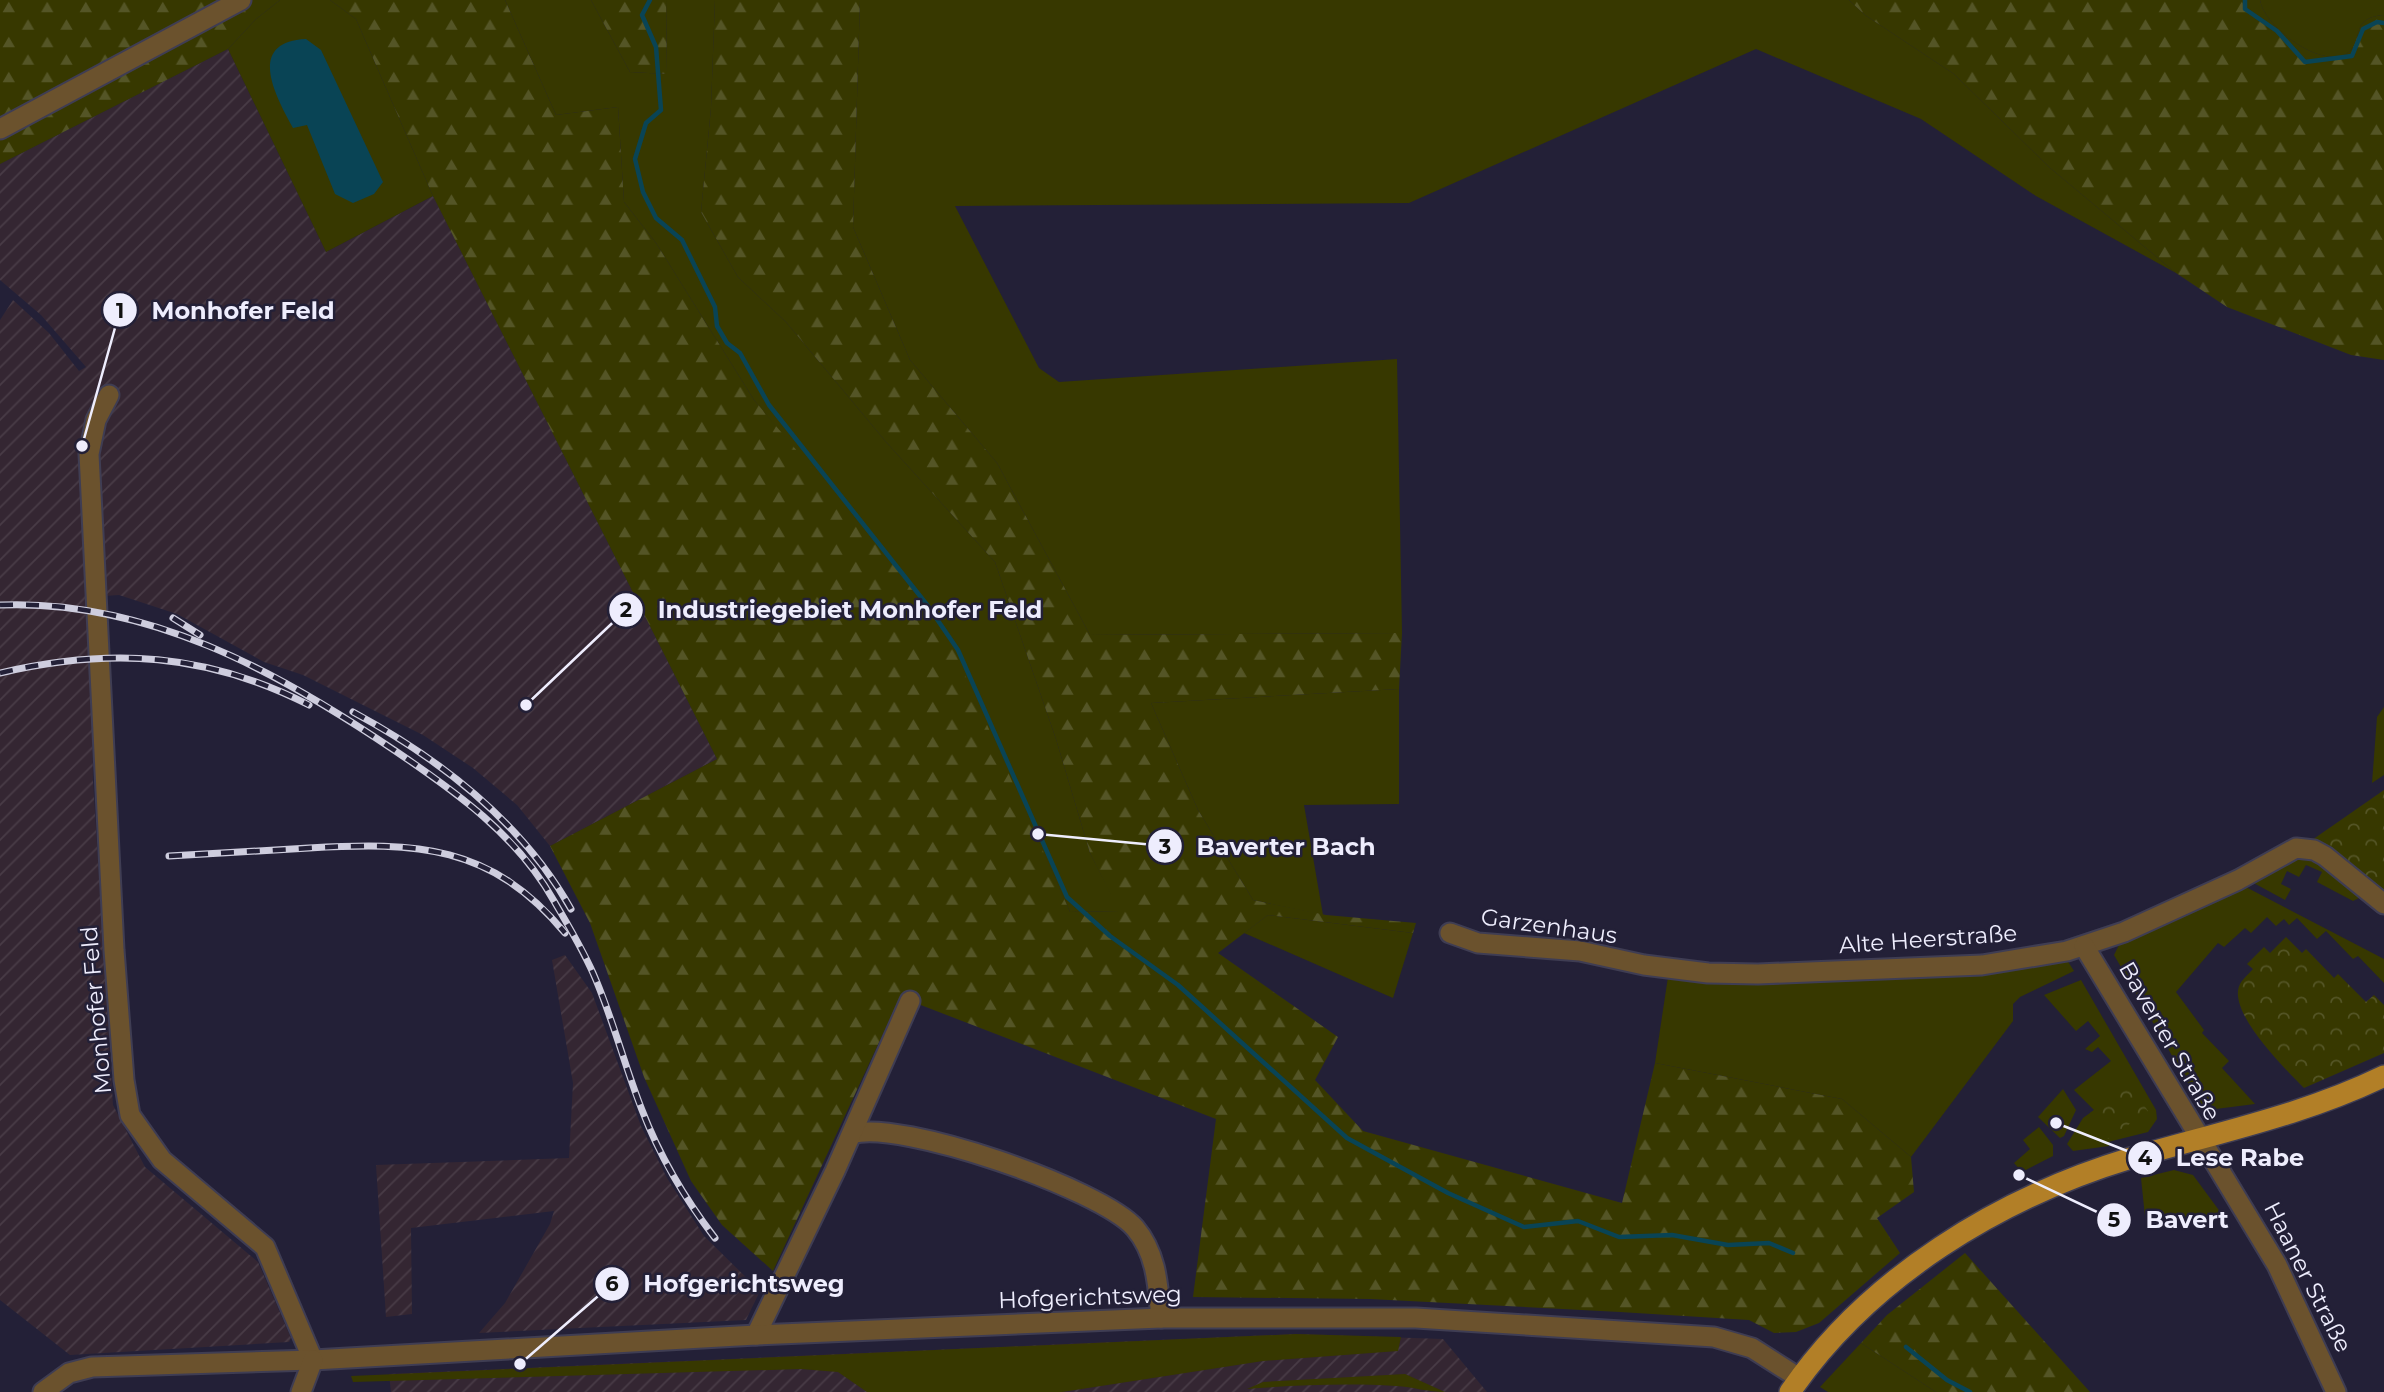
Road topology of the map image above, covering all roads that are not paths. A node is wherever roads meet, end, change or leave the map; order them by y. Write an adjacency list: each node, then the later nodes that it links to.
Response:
1 (241, 0): 2 (street)
2 (0, 129)
3 (109, 395): 14 (street, Monhofer Feld)
4 (2384, 904): 6 (street, Alte Heerstraße)
5 (1450, 933): 7 (street, Garzenhaus)
6 (2084, 946): 7 (street, Alte Heerstraße); 11 (street, Baverter Straße)
7 (1644, 965)
8 (910, 1001): 10 (street)
9 (2384, 1076): 11 (main road)
10 (852, 1134): 12 (street); 13 (street)
11 (2200, 1139): 15 (main road, Baverter Straße); 18 (street, Haaner Straße)
12 (1161, 1318): 13 (street, Hofgerichtsweg); 15 (street, Hofgerichtsweg)
13 (756, 1335): 14 (street, Hofgerichtsweg)
14 (313, 1360): 16 (street, Hofgerichtsweg); 17 (street)
15 (1795, 1385)
16 (43, 1392)
17 (301, 1392)
18 (2336, 1392)

